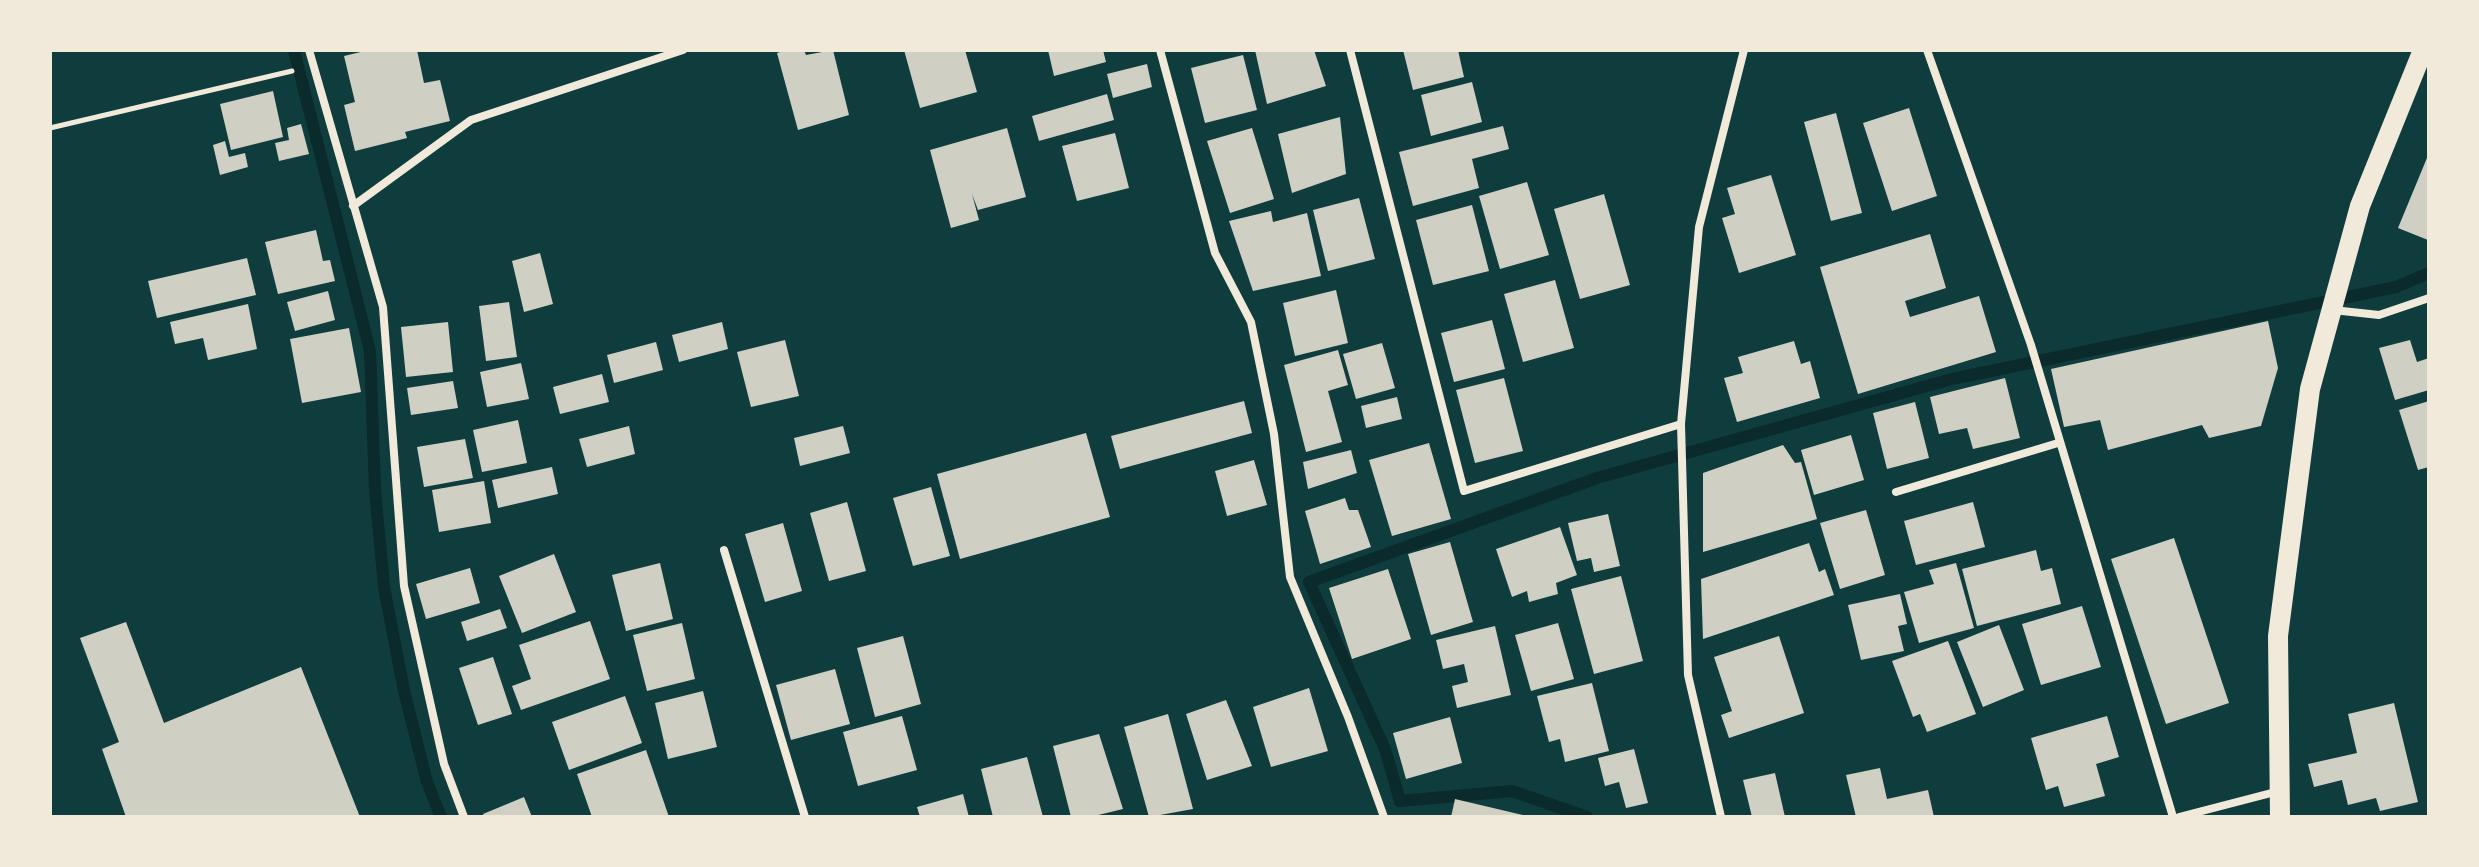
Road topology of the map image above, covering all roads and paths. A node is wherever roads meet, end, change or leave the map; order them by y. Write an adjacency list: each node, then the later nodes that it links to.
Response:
1 (309, 50): 8 (street)
2 (683, 50): 10 (street)
3 (1160, 50): 20 (street)
4 (1350, 50): 13 (street)
5 (1744, 50): 13 (street)
6 (1927, 50): 14 (street)
7 (2423, 50): 12 (main road)
8 (312, 66): 9 (path); 10 (street)
9 (50, 128)
10 (353, 206): 18 (street)
11 (2429, 298): 12 (street)
12 (2331, 310): 17 (main road)
13 (1681, 424): 21 (street)
14 (2058, 443): 15 (street); 22 (street)
15 (1896, 492)
16 (724, 550): 19 (street)
17 (2280, 791): 22 (street); 23 (main road)
18 (464, 817)
19 (805, 817)
20 (1384, 817)
21 (1721, 817)
22 (2176, 817)
23 (2280, 817)

